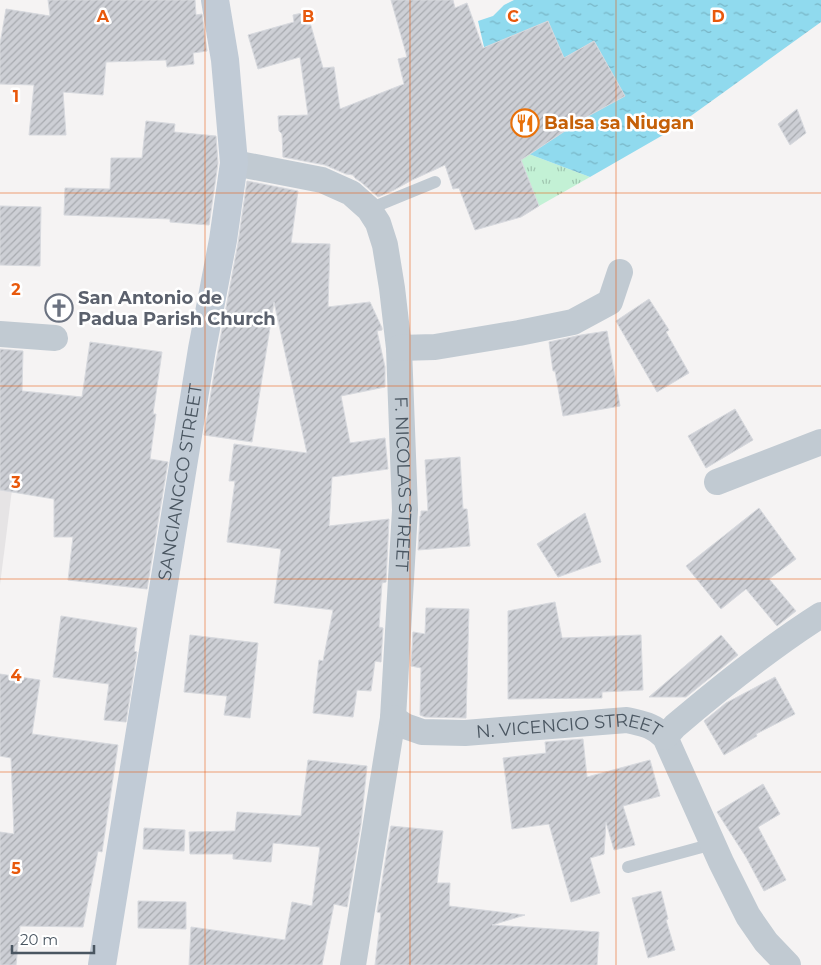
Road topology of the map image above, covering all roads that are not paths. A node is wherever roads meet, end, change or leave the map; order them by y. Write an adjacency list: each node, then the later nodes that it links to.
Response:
1 (215, 0): 2 (main road, SANCIANGCO STREET)
2 (234, 163): 4 (street, F. NICOLAS STREET); 16 (main road, SANCIANGCO STREET)
3 (434, 182): 4 (lane)
4 (368, 209): 8 (street, F. NICOLAS STREET)
5 (620, 272): 8 (street)
6 (0, 334): 7 (street)
7 (55, 338)
8 (399, 348): 12 (street, F. NICOLAS STREET)
9 (821, 442): 10 (street)
10 (717, 482)
11 (821, 615): 13 (street)
12 (393, 718): 13 (street, N. VICENCIO STREET); 17 (street, F. NICOLAS STREET)
13 (665, 737): 14 (street, N. VICENCIO STREET)
14 (713, 844): 15 (lane); 18 (street, N. VICENCIO STREET)
15 (628, 867)
16 (102, 965)
17 (353, 965)
18 (788, 965)

